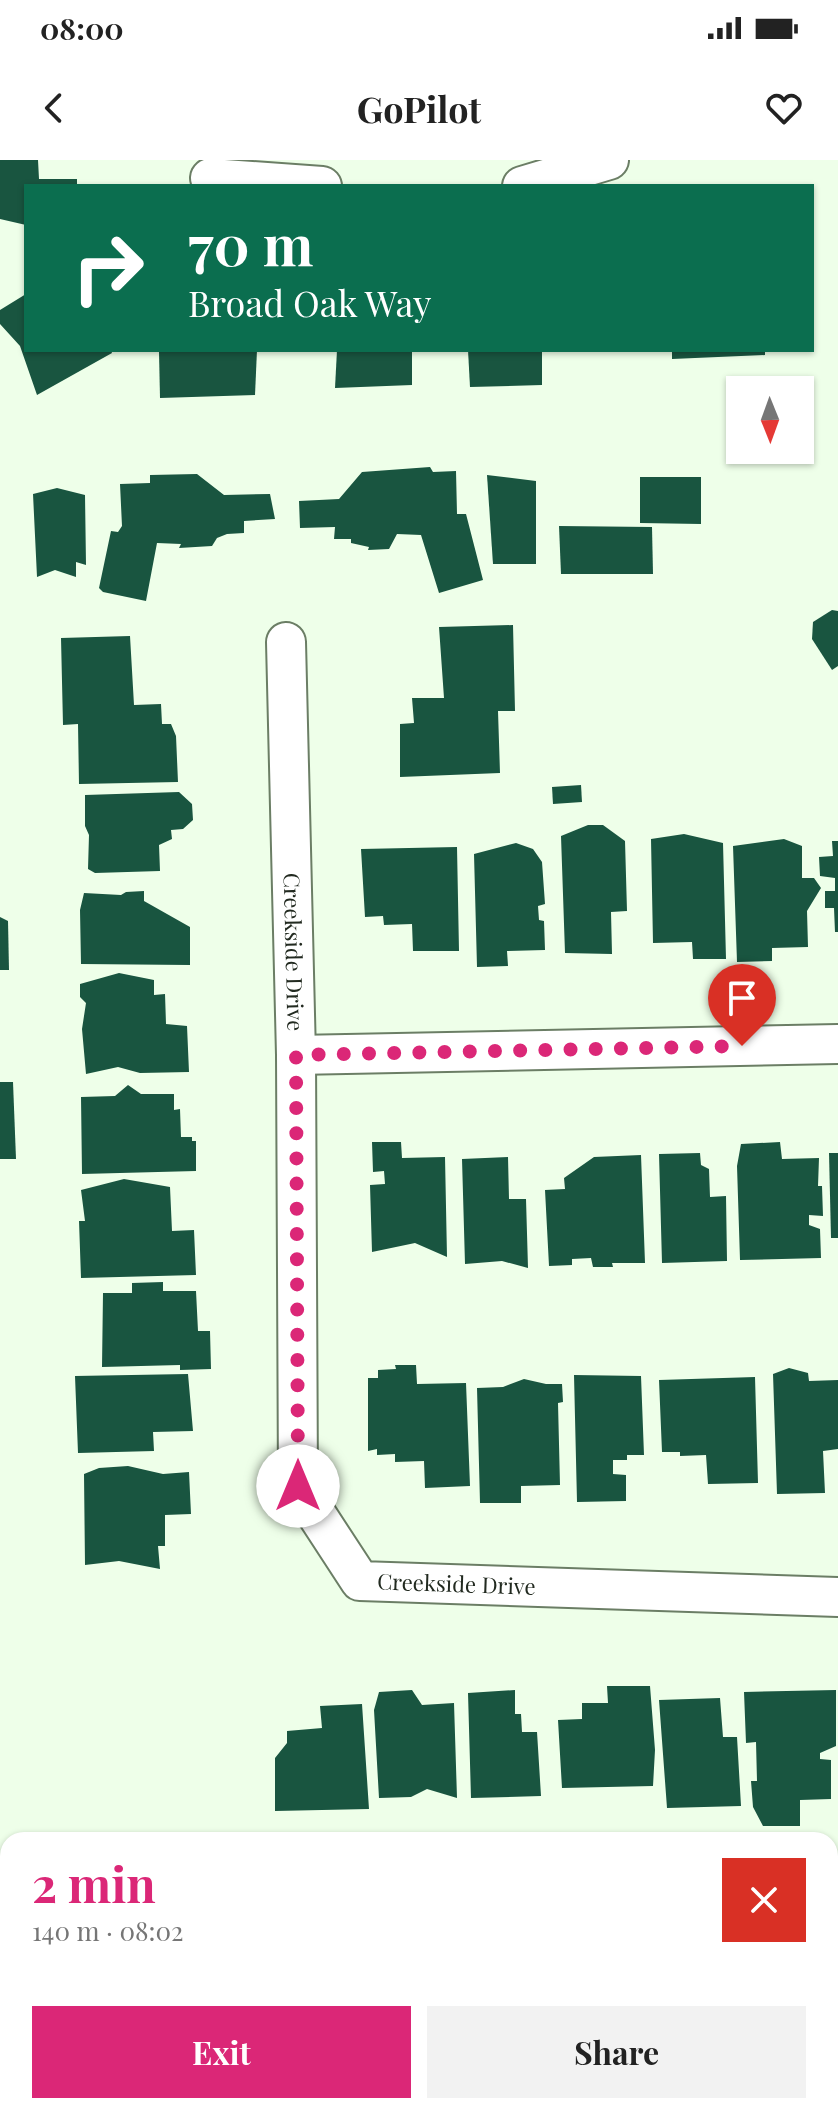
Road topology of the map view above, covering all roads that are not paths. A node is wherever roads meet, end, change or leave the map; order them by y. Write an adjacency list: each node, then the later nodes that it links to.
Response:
1 (609, 160): 4 (street)
2 (210, 178): 3 (street)
3 (294, 184)
4 (529, 184)
5 (286, 642): 7 (street, Creekside Drive)
6 (838, 1044): 7 (street)
7 (296, 1055): 8 (street, Creekside Drive)
8 (838, 1597)

